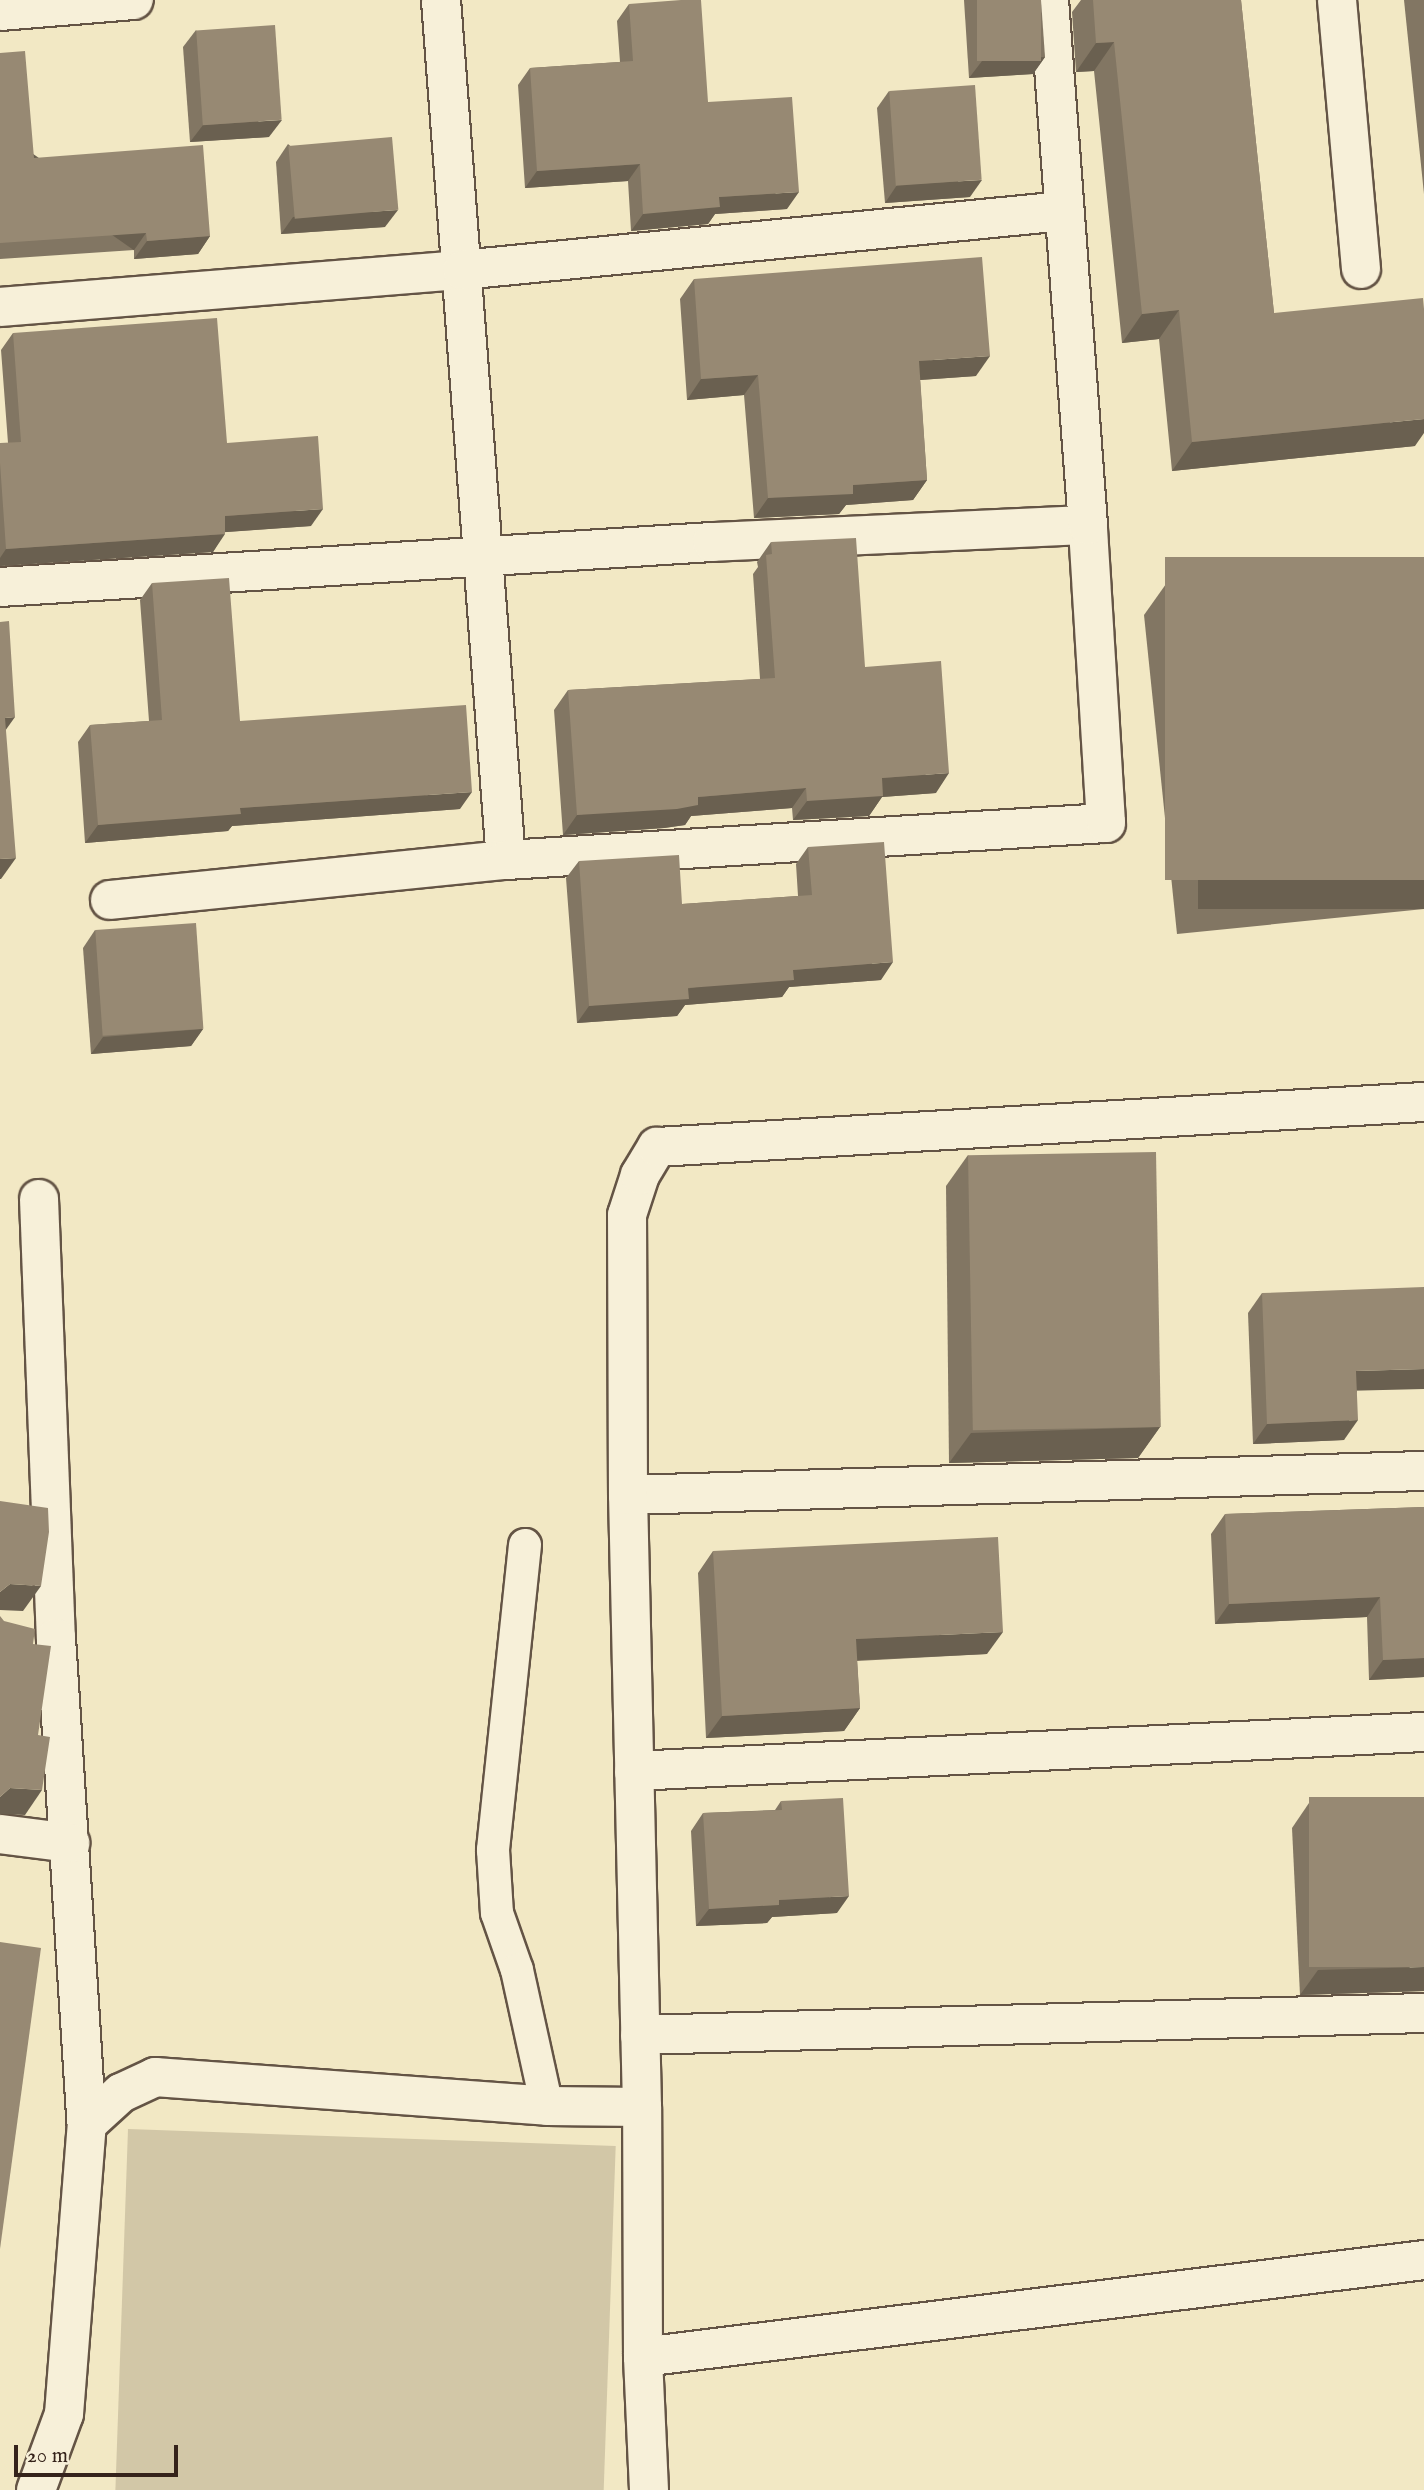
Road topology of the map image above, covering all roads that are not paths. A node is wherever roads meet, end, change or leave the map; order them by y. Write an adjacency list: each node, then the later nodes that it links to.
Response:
1 (134, 0): 5 (street)
2 (441, 0): 8 (street)
3 (1049, 0): 6 (street)
4 (1338, 0): 7 (street)
5 (0, 12)
6 (1064, 211): 8 (street); 10 (street)
7 (1361, 269)
8 (462, 270): 9 (street); 11 (street)
9 (0, 307)
10 (1088, 525): 11 (street); 13 (street)
11 (483, 555): 12 (street); 13 (street)
12 (0, 587)
13 (506, 860): 14 (street)
14 (110, 900)
15 (1424, 1102): 18 (street)
16 (39, 1199): 23 (street)
17 (1424, 1471): 18 (street)
18 (628, 1495): 21 (street)
19 (525, 1545): 26 (lane)
20 (1424, 1732): 21 (street)
21 (634, 1771): 25 (street)
22 (0, 1834): 23 (street)
23 (70, 1843): 28 (street)
24 (1424, 2013): 25 (street)
25 (640, 2035): 27 (street)
26 (547, 2106): 27 (street); 28 (street)
27 (642, 2108): 30 (street)
28 (87, 2124): 31 (street)
29 (1424, 2260): 30 (street)
30 (643, 2357): 32 (street)
31 (36, 2490)
32 (649, 2490)

